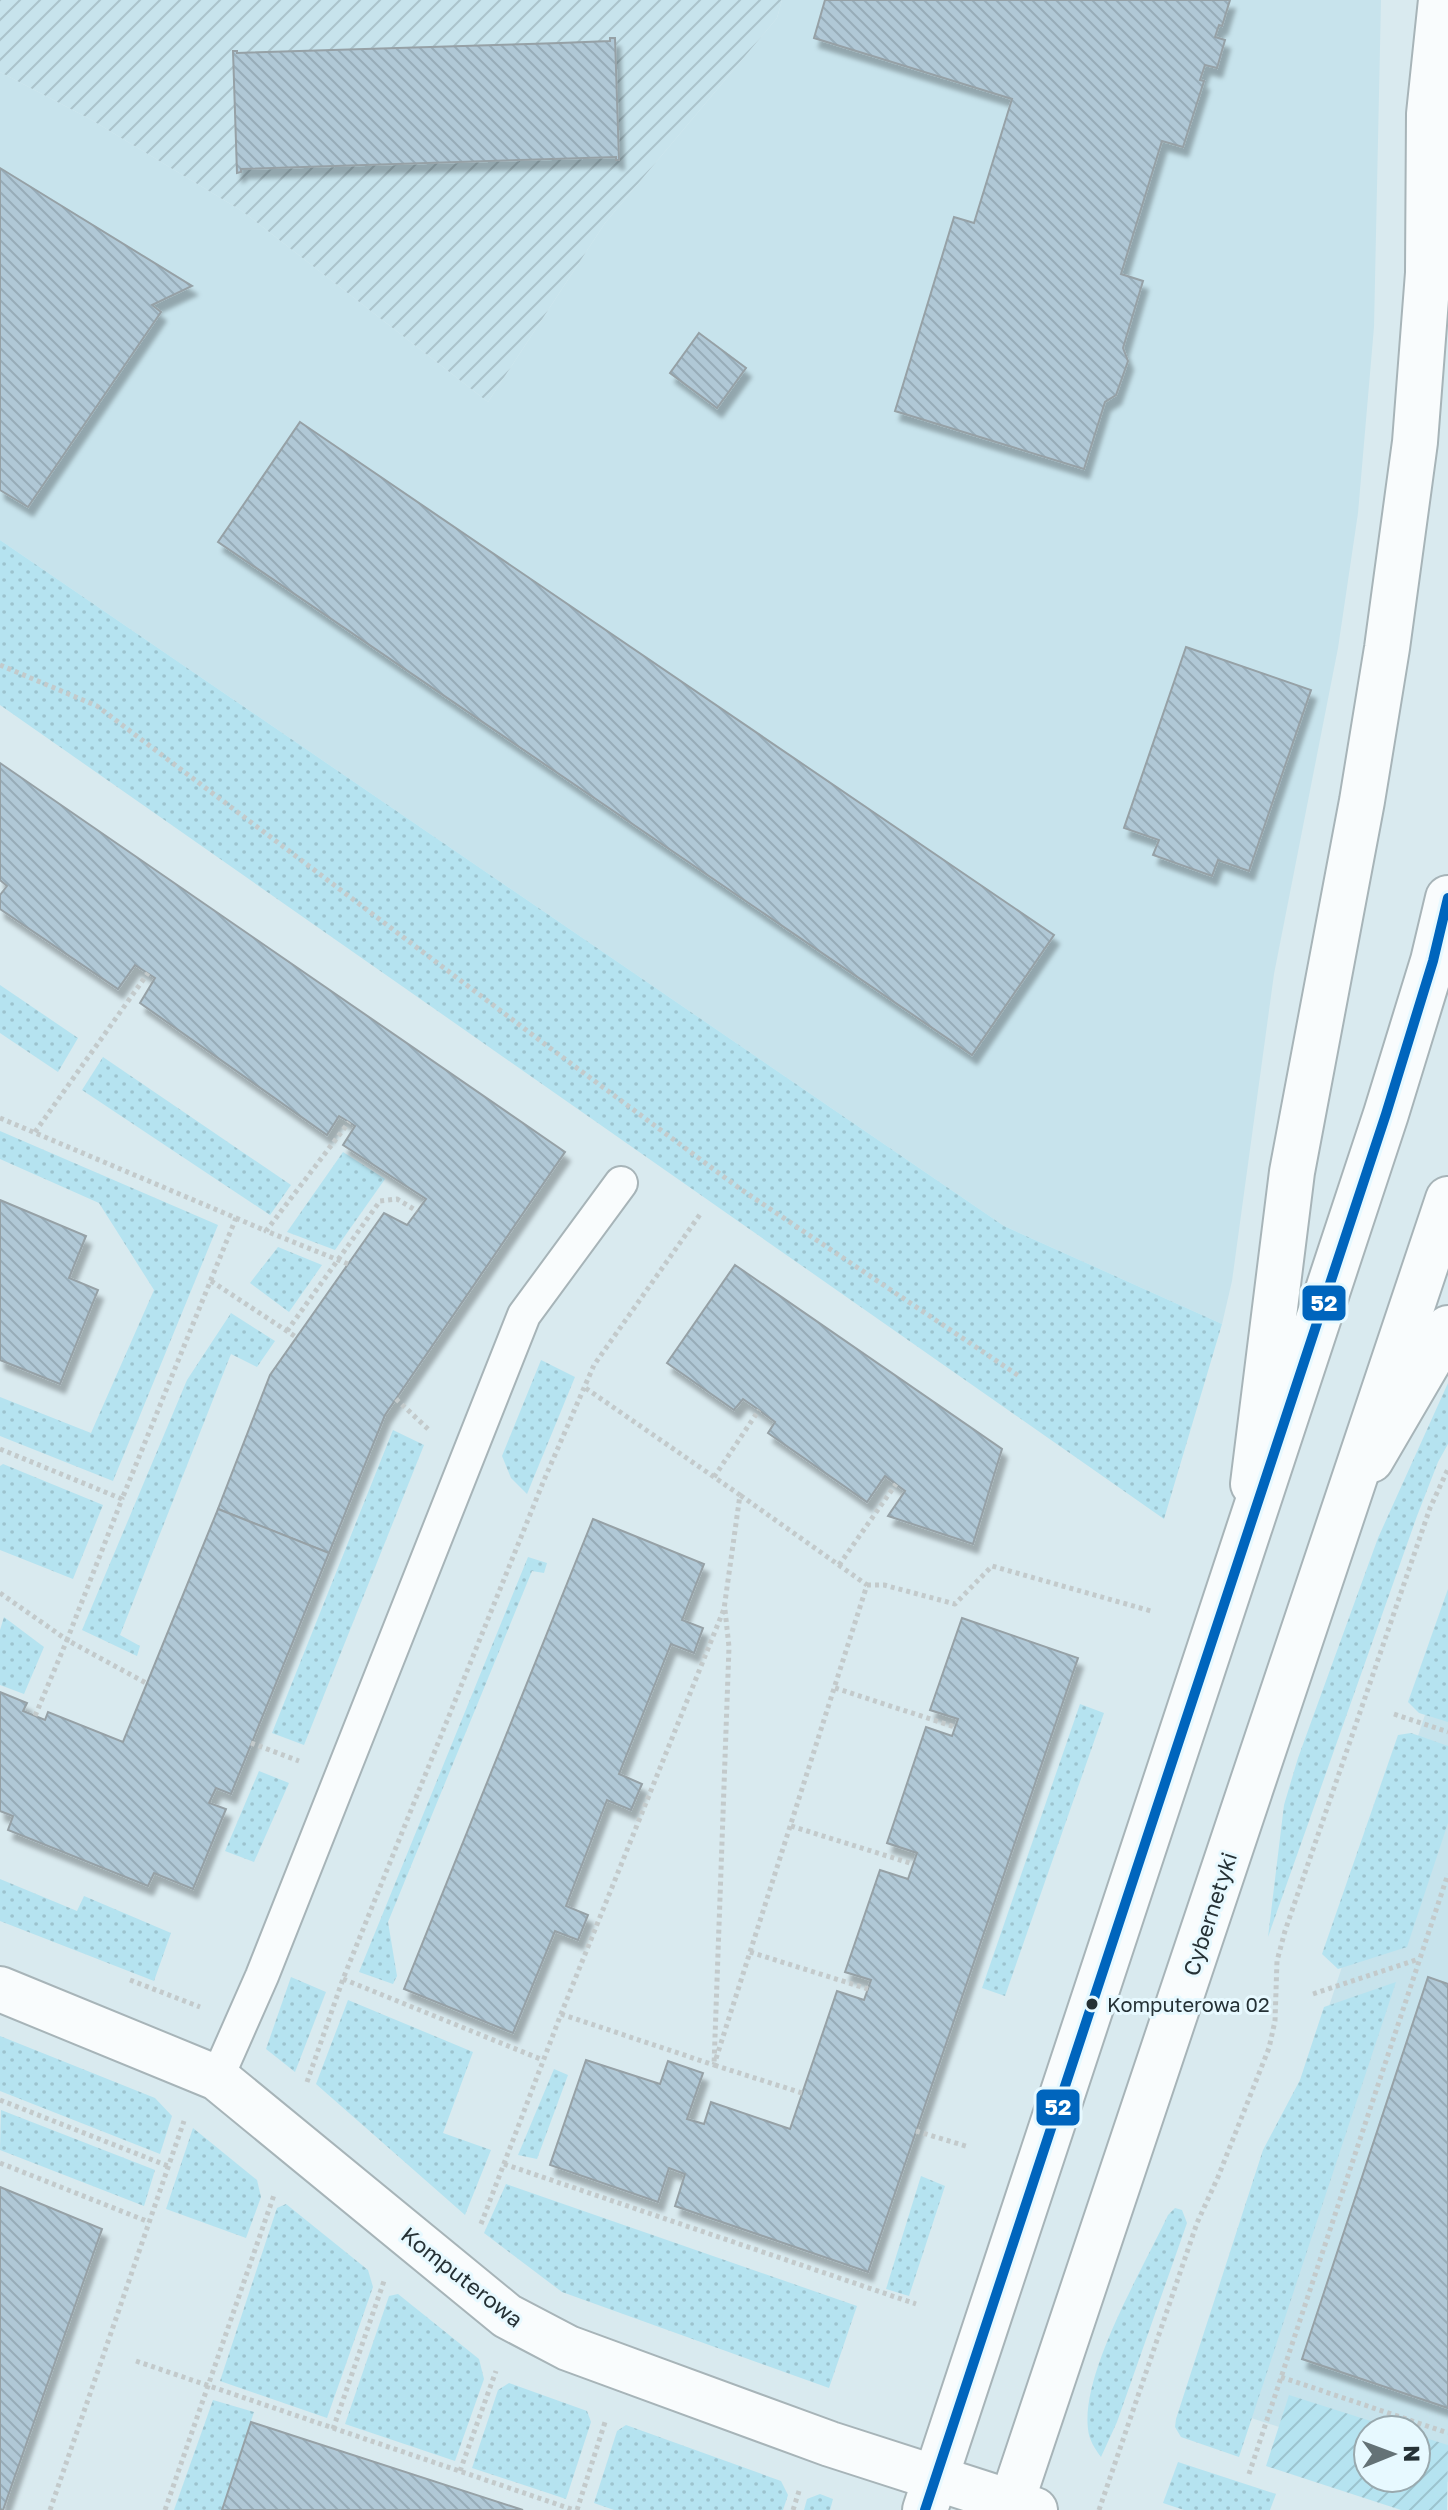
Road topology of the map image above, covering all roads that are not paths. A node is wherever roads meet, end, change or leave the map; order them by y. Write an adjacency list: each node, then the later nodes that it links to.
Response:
1 (1441, 0): 7 (street)
2 (1448, 898): 7 (street)
3 (621, 1183): 9 (lane)
4 (1448, 1199): 6 (street, Cybernetyki)
5 (1448, 1328): 6 (street, Cybernetyki)
6 (1347, 1500): 11 (street, Cybernetyki)
7 (1248, 1529): 10 (street)
8 (0, 1989): 9 (street, Komputerowa)
9 (202, 2093): 10 (street, Komputerowa)
10 (930, 2494): 11 (street, Komputerowa)
11 (1019, 2507)

